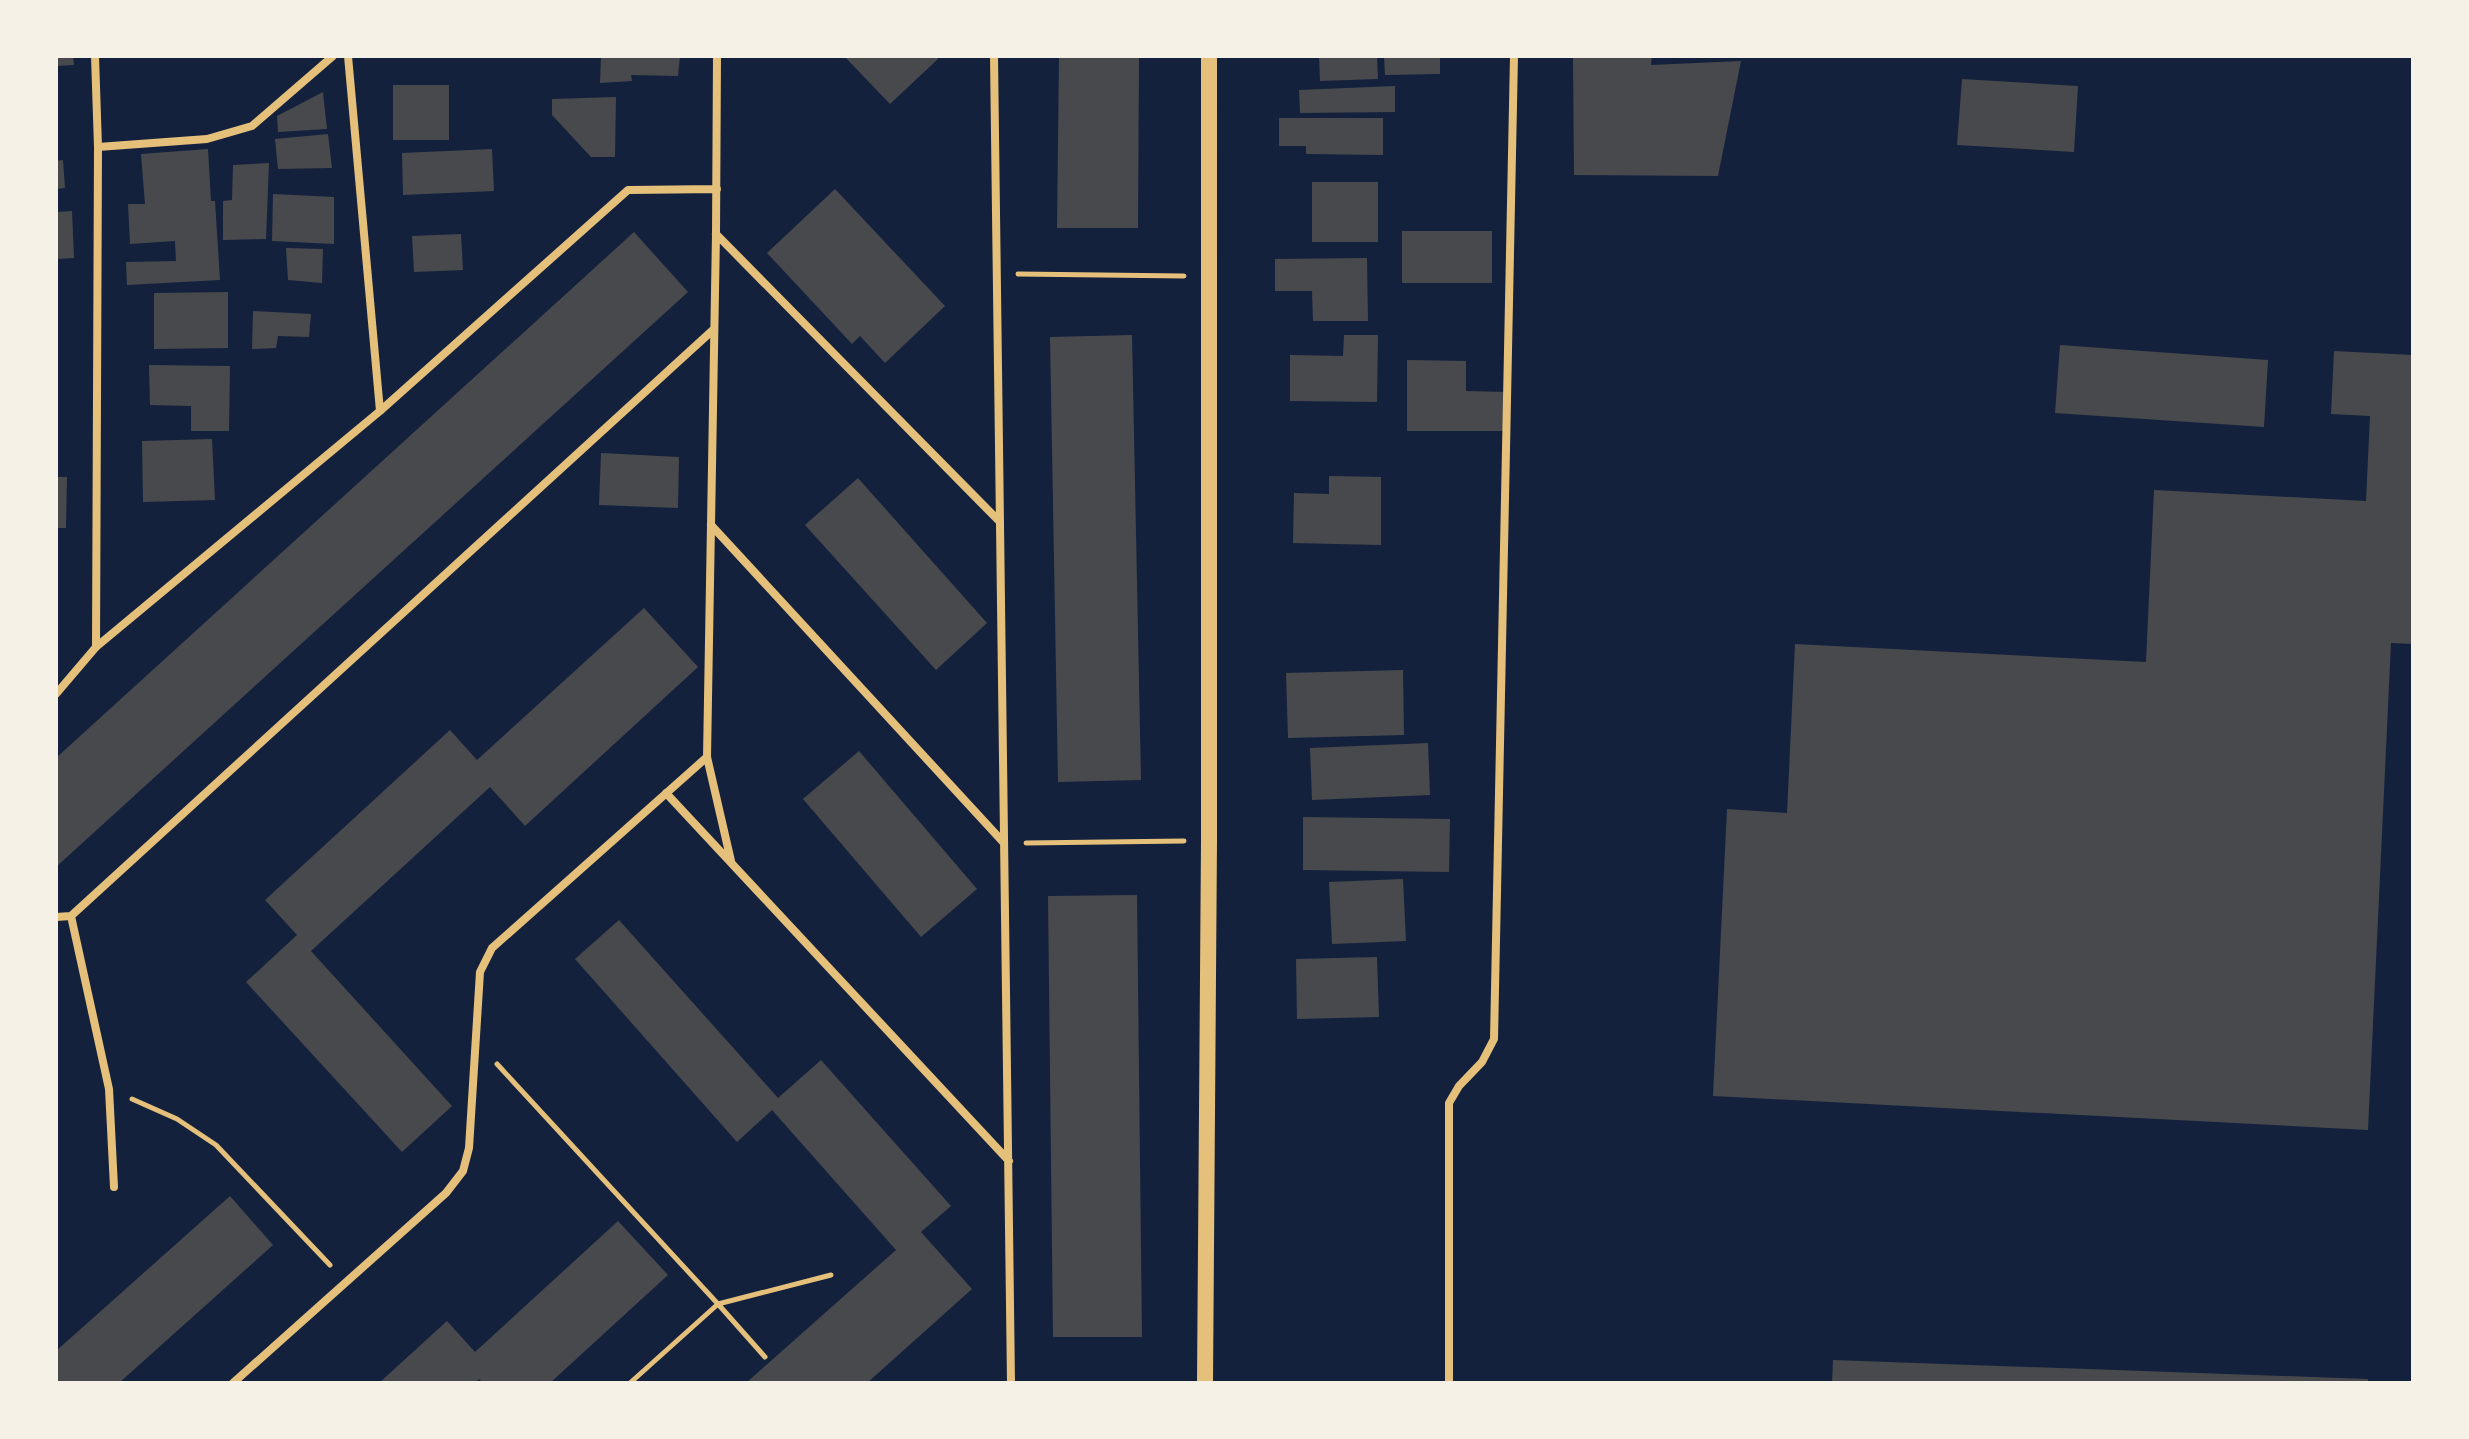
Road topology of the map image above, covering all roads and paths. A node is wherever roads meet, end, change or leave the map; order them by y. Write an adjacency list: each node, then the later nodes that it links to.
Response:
1 (95, 56): 8 (street)
2 (333, 56): 8 (street)
3 (348, 56): 14 (street)
4 (717, 56): 9 (street)
5 (994, 56): 11 (street)
6 (1209, 56): 12 (main road)
7 (1514, 56): 38 (street)
8 (98, 147): 17 (street)
9 (717, 189): 10 (street); 14 (street)
10 (716, 234): 13 (street); 15 (street)
11 (997, 274): 12 (path); 15 (street)
12 (1209, 276): 21 (main road)
13 (714, 329): 16 (street); 24 (street)
14 (380, 411): 17 (street)
15 (1000, 522): 22 (street)
16 (711, 525): 19 (street); 22 (street)
17 (96, 647): 18 (street)
18 (56, 694)
19 (707, 757): 20 (street); 23 (street)
20 (666, 793): 23 (street); 26 (street)
21 (1209, 841): 22 (path); 37 (main road)
22 (1004, 843): 28 (street)
23 (731, 861): 28 (street)
24 (71, 916): 25 (street); 27 (street)
25 (56, 917)
26 (475, 1040): 31 (street); 32 (path)
27 (109, 1089): 29 (street); 31 (path)
28 (1009, 1161): 36 (street)
29 (114, 1187)
30 (831, 1275): 32 (path)
31 (346, 1282): 34 (street)
32 (718, 1304): 33 (path); 35 (path)
33 (765, 1357)
34 (233, 1383)
35 (630, 1383)
36 (1011, 1383)
37 (1205, 1383)
38 (1449, 1383)

